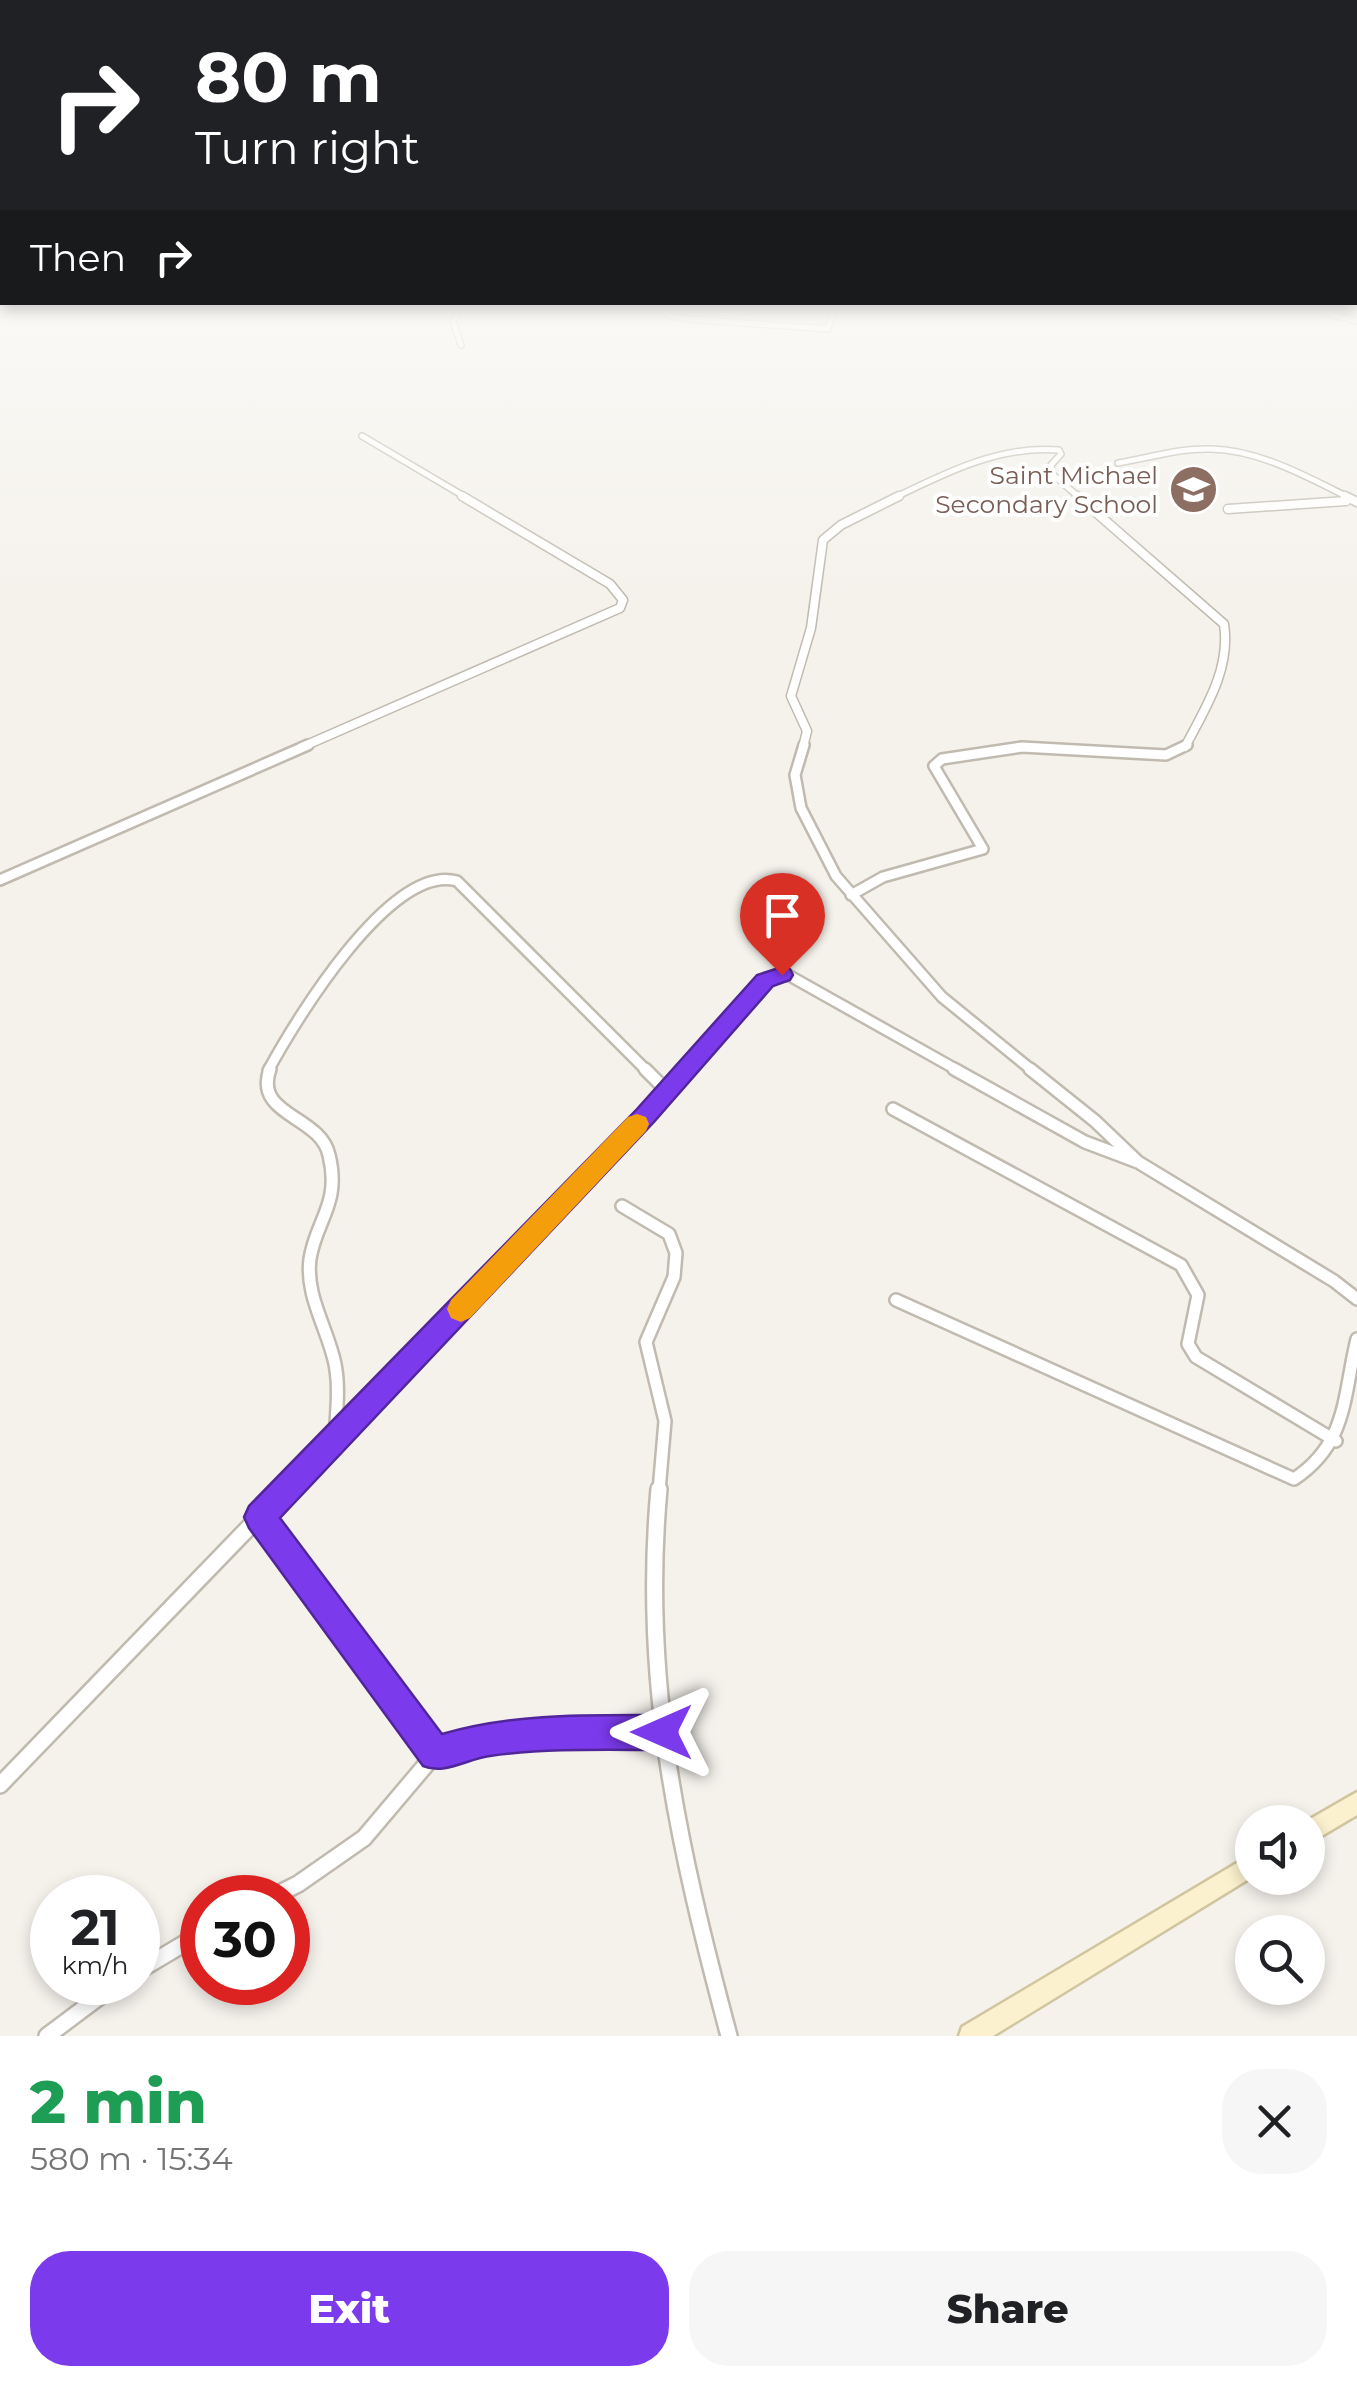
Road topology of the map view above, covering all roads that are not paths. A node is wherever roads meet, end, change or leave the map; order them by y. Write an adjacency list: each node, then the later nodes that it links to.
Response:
1 (362, 436): 5 (street)
2 (1118, 463): 3 (street)
3 (1357, 503): 4 (street)
4 (1228, 509)
5 (0, 880)
6 (851, 895): 6 (street); 9 (street)
7 (667, 1091): 9 (street); 14 (street); 14 (street)
8 (892, 1110): 15 (street)
9 (1138, 1162): 11 (street)
10 (622, 1206): 17 (street)
11 (1357, 1299)
12 (896, 1300): 15 (street)
13 (1357, 1340): 15 (street)
14 (334, 1441): 16 (street)
15 (1336, 1441)
16 (260, 1517): 18 (street); 19 (street)
17 (662, 1732): 18 (street); 26 (street)
18 (435, 1754): 23 (street)
19 (0, 1785)
20 (1357, 1803): 21 (main road)
21 (1325, 1822)
22 (1235, 1875): 27 (main road)
23 (310, 1876)
24 (88, 2005): 25 (street)
25 (47, 2036)
26 (730, 2036)
27 (972, 2036)

